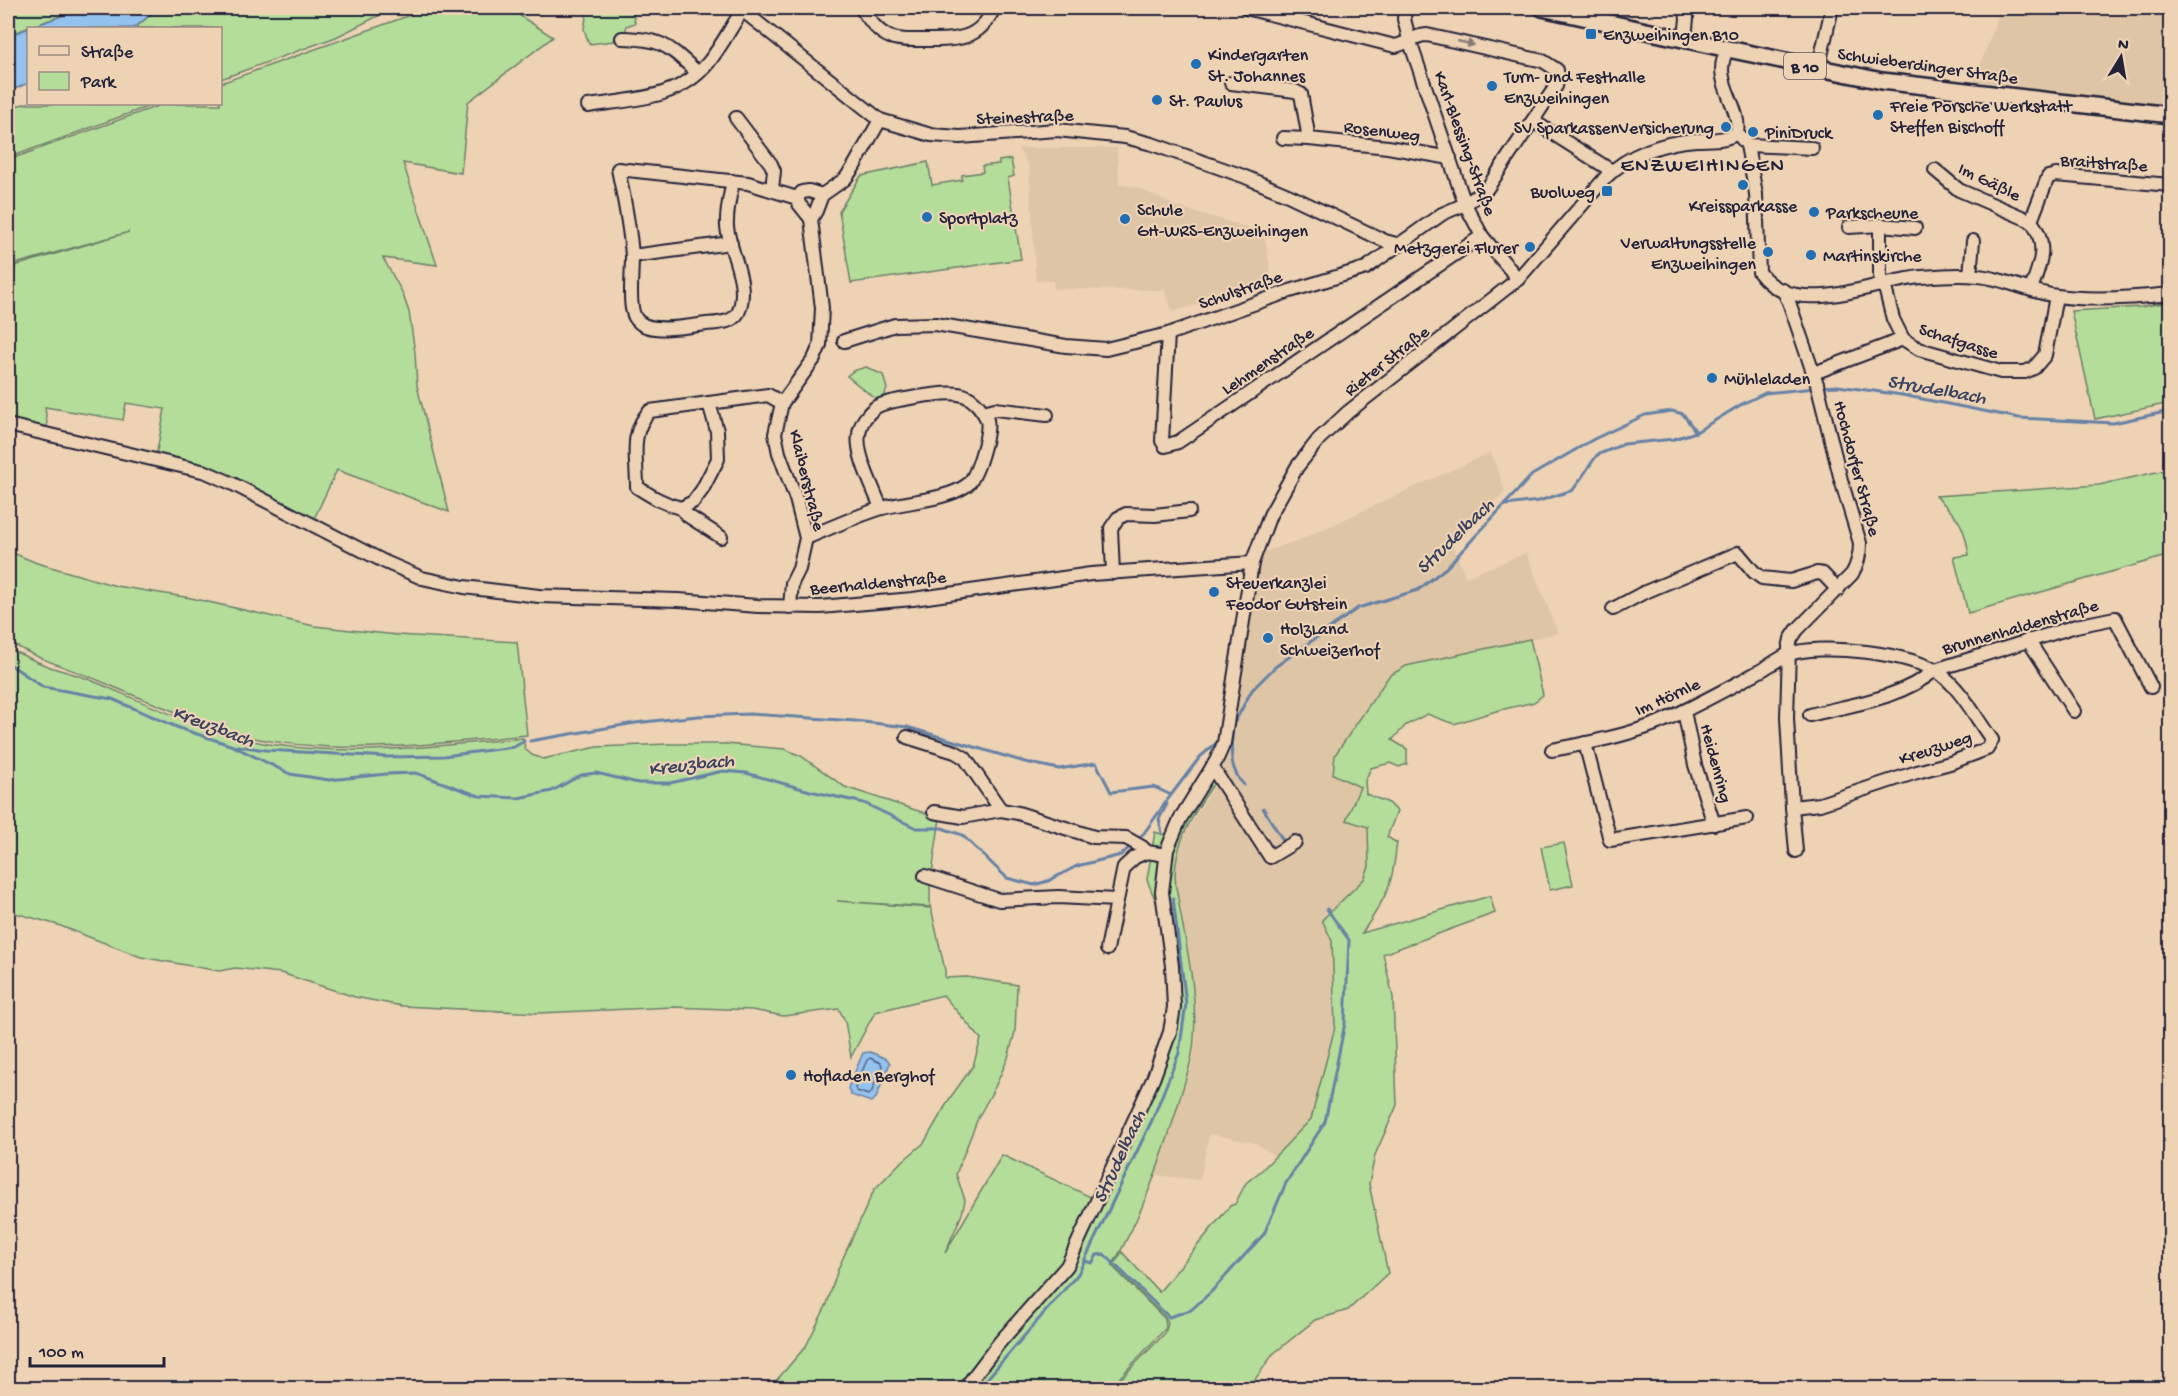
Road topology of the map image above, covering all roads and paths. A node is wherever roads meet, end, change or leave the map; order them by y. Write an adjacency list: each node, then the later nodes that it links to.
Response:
1 (861, 8): 2 (street)
2 (994, 8)
3 (1246, 8): 10 (street)
4 (1405, 8): 10 (street, Karl-Blessing-Straße)
5 (1542, 8): 11 (main road, Schwieberdinger Straße / B 10)
6 (1685, 8): 11 (street)
7 (1832, 8): 13 (street)
8 (743, 9): 14 (street); 19 (street, Steinestraße)
9 (622, 38): 14 (street)
10 (1409, 39): 20 (street, Schulstraße, one-way to 20); 26 (street, Karl-Blessing-Straße)
11 (1685, 39): 12 (main road, Schwieberdinger Straße / B 10)
12 (1728, 50): 13 (main road, Schwieberdinger Straße / B 10); 21 (street)
13 (1818, 69): 17 (main road, Schwieberdinger Straße / B 10)
14 (698, 73): 16 (street)
15 (1231, 83): 23 (street)
16 (588, 106)
17 (2170, 115)
18 (736, 118): 31 (street)
19 (880, 120): 32 (street); 43 (street, Steinestraße)
20 (1533, 121): 28 (street); 34 (street, Schulstraße)
21 (1737, 133): 24 (street); 28 (street, Rieter Straße)
22 (1283, 138): 23 (street, Rosenweg)
23 (1309, 140): 26 (street, Rosenweg)
24 (1747, 145): 25 (street); 49 (street)
25 (1812, 148)
26 (1450, 158): 34 (street, Karl-Blessing-Straße)
27 (1935, 170): 36 (street, Im Gäßle)
28 (1612, 171): 46 (street, Rieter Straße)
29 (733, 181): 31 (street); 42 (street); 44 (street)
30 (2170, 185): 36 (street, Braitstraße)
31 (772, 189): 33 (street)
32 (822, 195): 33 (street); 35 (street)
33 (797, 198): 35 (street)
34 (1465, 204): 40 (street, Karl-Blessing-Straße); 43 (street, Schulstraße)
35 (811, 219): 57 (street, Klaiberstraße)
36 (2031, 221): 48 (street)
37 (1880, 225): 38 (street); 39 (street); 47 (street, Schafgasse)
38 (1849, 227)
39 (1915, 228)
40 (1482, 237): 46 (street, Karl-Blessing-Straße); 52 (street, Lehmenstraße)
41 (1973, 241): 45 (street)
42 (731, 243): 44 (street); 44 (street)
43 (1400, 245): 52 (street, Schulstraße)
44 (632, 256)
45 (1970, 275): 47 (street); 48 (street)
46 (1518, 279): 66 (street, Rieter Straße)
47 (1884, 285): 49 (street); 53 (street, Schafgasse)
48 (2031, 289): 51 (street)
49 (1783, 290): 55 (street, Hochdorfer Straße)
50 (2170, 294): 51 (street)
51 (2056, 296): 53 (street, Schafgasse)
52 (1168, 334): 54 (street, Schulstraße)
53 (1903, 339): 55 (street, Schafgasse)
54 (844, 340)
55 (1815, 378): 68 (street, Hochdorfer Straße)
56 (709, 403): 57 (street); 61 (street); 61 (street)
57 (782, 403): 65 (street, Klaiberstraße)
58 (983, 412): 59 (street); 62 (street); 62 (street)
59 (1047, 415)
60 (8, 424): 69 (street, Beerhaldenstraße)
61 (681, 508): 64 (street)
62 (881, 508): 65 (street)
63 (1189, 511): 67 (street)
64 (721, 537)
65 (806, 538): 69 (street, Klaiberstraße)
66 (1252, 563): 67 (street, Beerhaldenstraße); 81 (street, Rieter Straße)
67 (1113, 573): 69 (street, Beerhaldenstraße)
68 (1838, 590): 70 (street); 72 (street, Hochdorfer Straße)
69 (790, 607)
70 (1612, 609)
71 (2028, 640): 73 (street, Brunnenhaldenstraße); 74 (street, Brunnenhaldenstraße); 76 (street)
72 (1789, 654): 73 (street, Kreuzweg); 75 (street, Im Hörnle); 82 (street, Hochdorfer Straße)
73 (1935, 670): 77 (street, Brunnenhaldenstraße); 82 (street, Kreuzweg)
74 (2151, 687)
75 (1684, 711): 79 (street, Im Hörnle); 86 (street, Heidenring)
76 (2074, 711)
77 (1810, 715)
78 (907, 737): 83 (street)
79 (1585, 743): 80 (street, Im Hörnle); 86 (street, Heidenring)
80 (1552, 750)
81 (1212, 766): 87 (street); 90 (street, Rieter Straße)
82 (1792, 807): 89 (street, Hochdorfer Straße)
83 (1001, 810): 84 (street); 88 (street)
84 (934, 812)
85 (1747, 818): 86 (street, Heidenring)
86 (1714, 824)
87 (1289, 846)
88 (1144, 849): 90 (street); 92 (street)
89 (1796, 851)
90 (1166, 855): 94 (street, Rieter Straße)
91 (925, 876): 92 (street)
92 (1116, 900): 93 (street)
93 (1107, 950)
94 (965, 1389)

